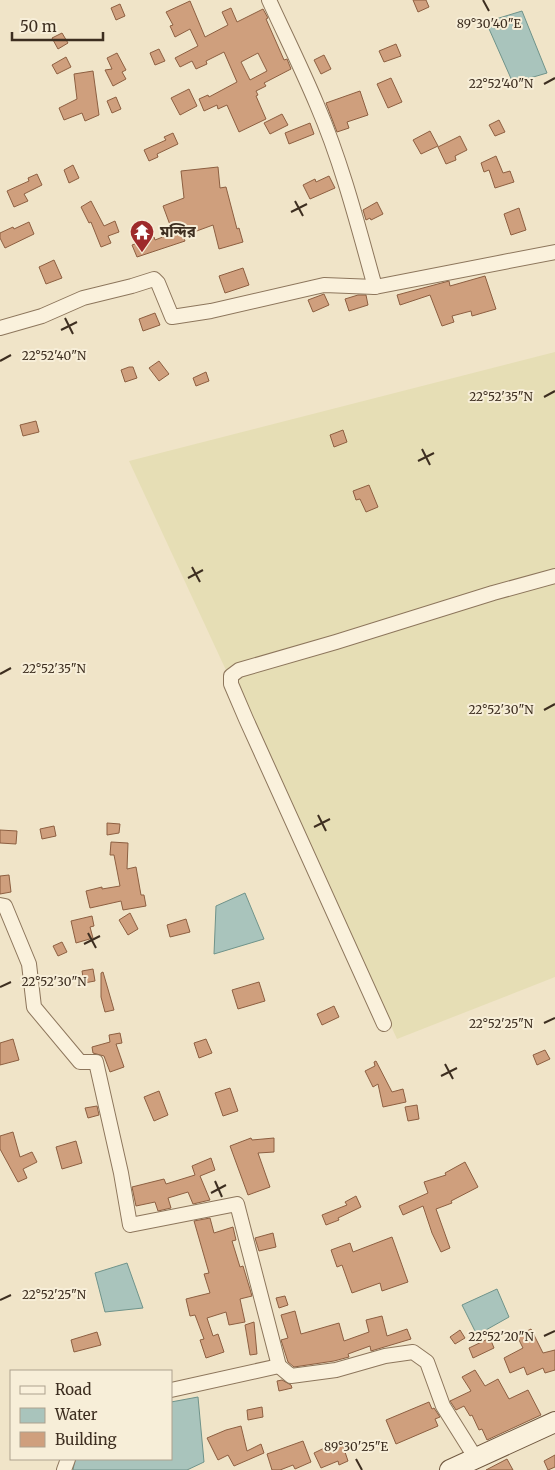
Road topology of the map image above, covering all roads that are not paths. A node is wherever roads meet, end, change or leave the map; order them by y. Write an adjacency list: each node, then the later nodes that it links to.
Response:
1 (269, 0): 3 (street)
2 (555, 252): 3 (street)
3 (374, 288): 4 (street)
4 (0, 328)
5 (555, 576): 7 (street)
6 (0, 905): 8 (street)
7 (384, 1024)
8 (279, 1366): 9 (street); 11 (street)
9 (172, 1390)
10 (555, 1422): 11 (main road)
11 (475, 1457): 12 (main road)
12 (450, 1470)

